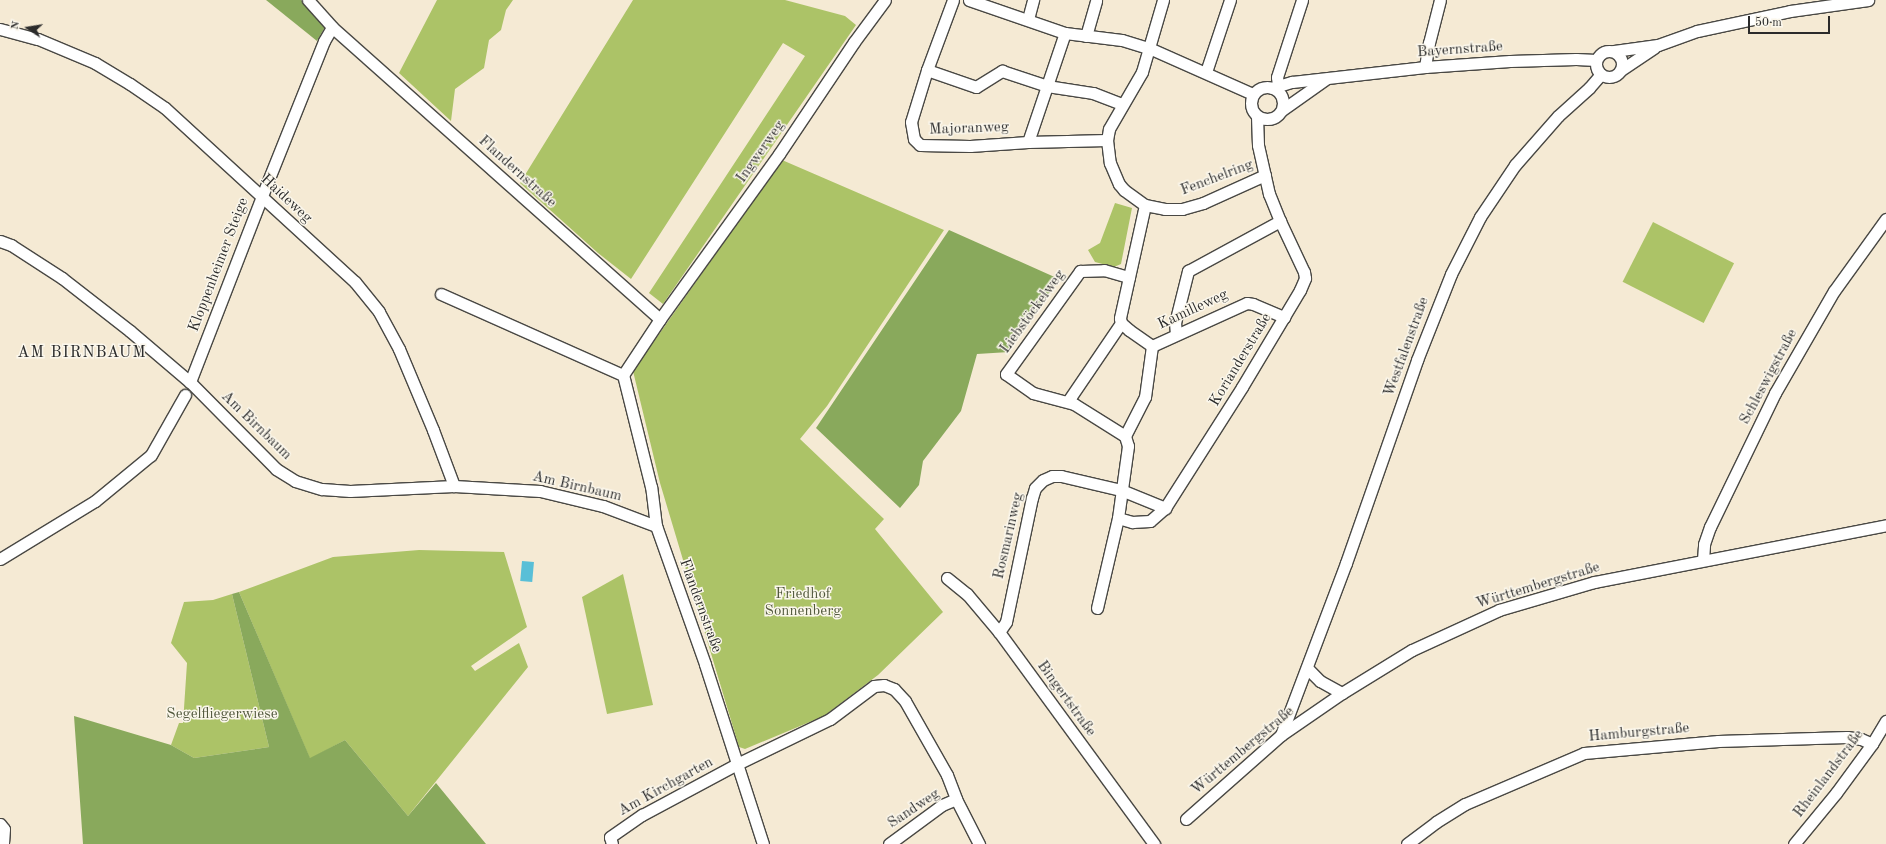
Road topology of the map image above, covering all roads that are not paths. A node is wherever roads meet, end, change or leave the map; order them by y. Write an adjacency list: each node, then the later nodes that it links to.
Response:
1 (308, 0): 13 (street, Flandernstraße)
2 (886, 0): 45 (street, Ingwerweg)
3 (953, 0): 22 (street, Majoranweg)
4 (969, 0): 12 (street)
5 (1033, 0): 12 (street)
6 (1096, 0): 16 (street)
7 (1163, 0): 18 (street)
8 (1230, 0): 24 (street)
9 (1302, 0): 28 (street)
10 (1440, 0): 21 (street)
11 (1868, 0): 17 (street)
12 (1028, 19): 15 (street)
13 (332, 27): 36 (street, Kloppenheimer Steige); 45 (street, Flandernstraße)
14 (0, 29): 36 (street, Haideweg)
15 (1065, 33): 16 (street); 27 (street, Majoranweg)
16 (1086, 36): 18 (street)
17 (1658, 45): 19 (street); 23 (street)
18 (1149, 48): 24 (street); 30 (street)
19 (1614, 51): 20 (street); 23 (street)
20 (1596, 60): 21 (street, Bayernstraße); 25 (street)
21 (1425, 67): 26 (street, Bayernstraße)
22 (927, 70): 27 (street); 34 (street, Majoranweg)
23 (1621, 70): 25 (street)
24 (1206, 72): 29 (street)
25 (1601, 74): 65 (street, Westfalenstraße)
26 (1327, 79): 28 (street, Bayernstraße); 31 (street, Bayernstraße)
27 (1048, 86): 30 (street); 34 (street, Majoranweg)
28 (1275, 87): 29 (street); 31 (street)
29 (1253, 94): 32 (street)
30 (1122, 104): 33 (street)
31 (1282, 110): 32 (street)
32 (1257, 117): 35 (street, Korianderstraße)
33 (1107, 140): 34 (street, Majoranweg); 37 (street)
34 (1028, 142)
35 (1265, 175): 37 (street, Fenchelring); 39 (street, Korianderstraße)
36 (262, 196): 50 (street, Kloppenheimer Steige); 54 (street, Haideweg)
37 (1145, 205): 42 (street)
38 (1886, 219): 40 (street, Schleswigstraße)
39 (1280, 221): 44 (street, Korianderstraße); 47 (street)
40 (1881, 234): 61 (street, Schleswigstraße)
41 (0, 241): 50 (street, Am Birnbaum)
42 (1129, 277): 46 (street); 52 (street, Liebstöckelweg)
43 (442, 294): 49 (street)
44 (1284, 317): 47 (street, Kamilleweg); 56 (street, Korianderstraße)
45 (660, 319): 49 (street)
46 (1121, 323): 48 (street, Kamilleweg); 52 (street)
47 (1176, 334): 48 (street, Kamilleweg)
48 (1152, 346): 53 (street)
49 (623, 375): 59 (street, Flandernstraße)
50 (190, 382): 54 (street, Am Birnbaum)
51 (185, 395): 60 (street)
52 (1068, 401): 53 (street, Liebstöckelweg)
53 (1125, 436): 55 (street)
54 (454, 486): 59 (street, Am Birnbaum)
55 (1121, 490): 56 (street); 57 (street); 64 (street, Rosmarinweg)
56 (1165, 508): 57 (street, Korianderstraße)
57 (1118, 518): 63 (street)
58 (1886, 525): 61 (street, Württembergstraße)
59 (656, 526): 70 (street, Flandernstraße)
60 (0, 559)
61 (1703, 560): 66 (street, Württembergstraße)
62 (947, 578): 64 (street, Bingertstraße)
63 (1097, 608)
64 (998, 632): 79 (street, Bingertstraße)
65 (1308, 669): 66 (street); 68 (street, Westfalenstraße)
66 (1342, 693): 68 (street, Württembergstraße)
67 (1886, 721): 69 (street, Rheinlandstraße)
68 (1281, 735): 72 (street, Württembergstraße)
69 (1872, 744): 80 (street, Hamburgstraße); 81 (street, Rheinlandstraße)
70 (737, 764): 71 (street, Am Kirchgarten); 74 (street, Am Kirchgarten); 76 (street, Flandernstraße)
71 (956, 799): 77 (street, Sandweg); 78 (street)
72 (1186, 819)
73 (0, 824): 75 (street)
74 (611, 840)
75 (3, 844)
76 (763, 844)
77 (889, 844)
78 (979, 844)
79 (1154, 844)
80 (1407, 844)
81 (1794, 844)

